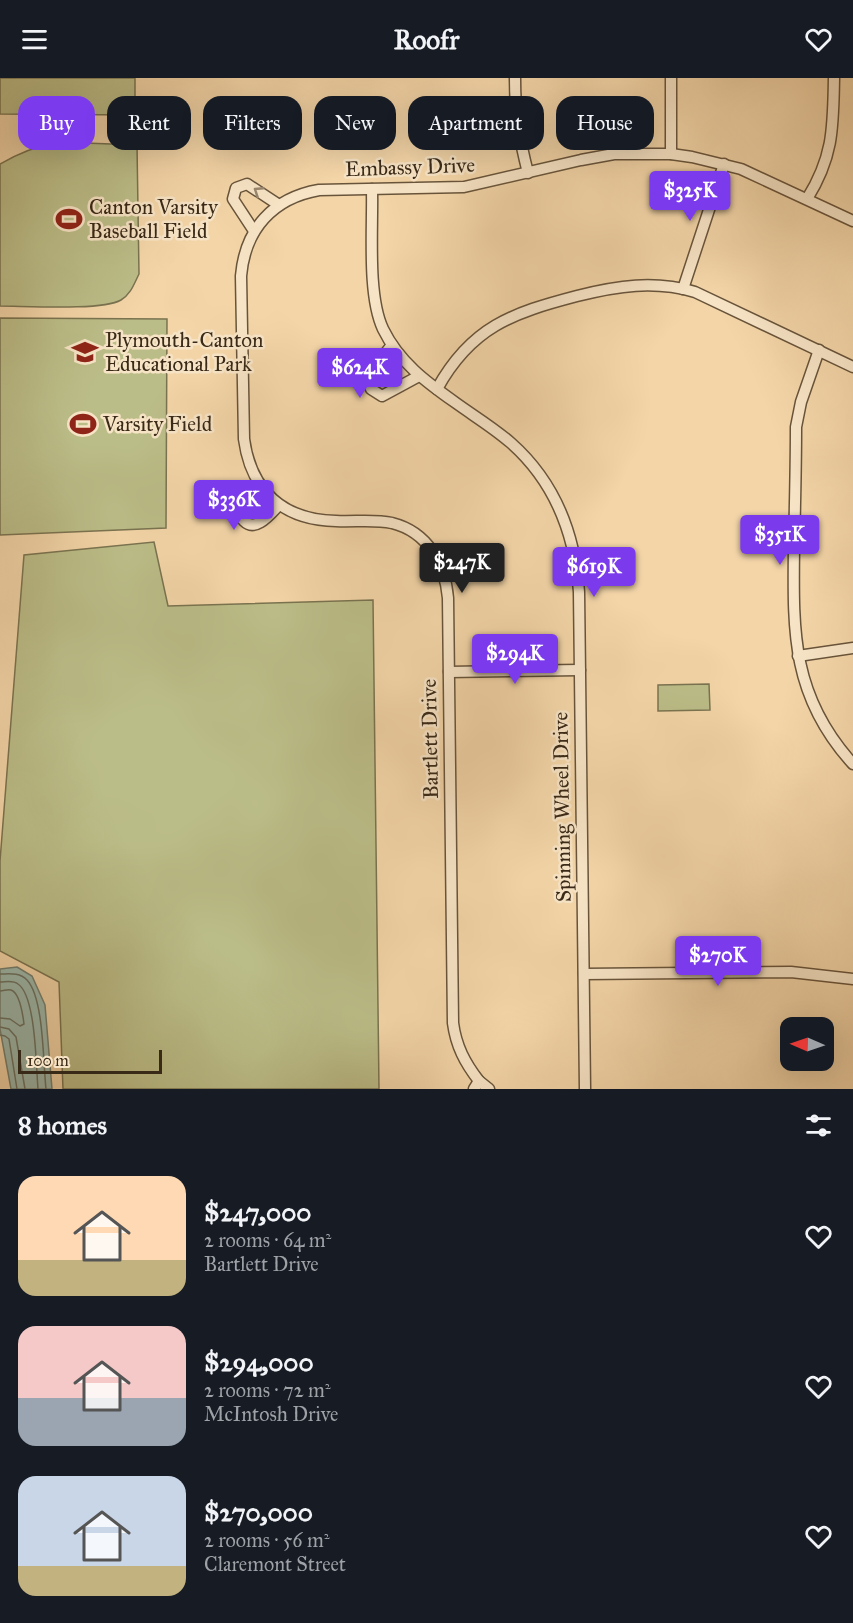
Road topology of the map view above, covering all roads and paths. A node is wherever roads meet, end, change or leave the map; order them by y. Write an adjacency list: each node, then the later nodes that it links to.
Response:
1 (515, 78): 6 (street)
2 (671, 78): 4 (street)
3 (834, 78): 8 (street)
4 (671, 154): 5 (street, Embassy Drive); 6 (street, Embassy Drive)
5 (724, 164): 8 (street, Embassy Drive); 13 (street)
6 (528, 173): 7 (street, Embassy Drive)
7 (372, 189): 9 (street, Embassy Drive); 14 (street, Spinning Wheel Drive)
8 (807, 199): 11 (street, Embassy Drive)
9 (279, 205): 10 (street, Embassy Drive); 12 (street, one-way to 12)
10 (268, 214): 12 (street, Bartlett Drive)
11 (853, 221)
12 (255, 231): 19 (street, Bartlett Drive)
13 (683, 289): 15 (street); 18 (street)
14 (392, 345): 17 (street, Spinning Wheel Drive); 17 (street)
15 (819, 350): 16 (street); 22 (street)
16 (853, 367)
17 (419, 376): 18 (street, Spinning Wheel Drive)
18 (437, 389): 23 (street, Spinning Wheel Drive)
19 (257, 481): 20 (street, Bartlett Drive); 20 (street)
20 (279, 505): 24 (street, Bartlett Drive)
21 (853, 648): 22 (street)
22 (798, 656): 25 (street)
23 (580, 670): 24 (street); 26 (street, Spinning Wheel Drive)
24 (449, 672): 28 (street, Bartlett Drive)
25 (853, 764)
26 (584, 974): 27 (street); 30 (street, Spinning Wheel Drive)
27 (853, 979)
28 (476, 1085): 29 (street, Bartlett Drive)
29 (489, 1089)
30 (585, 1089)

